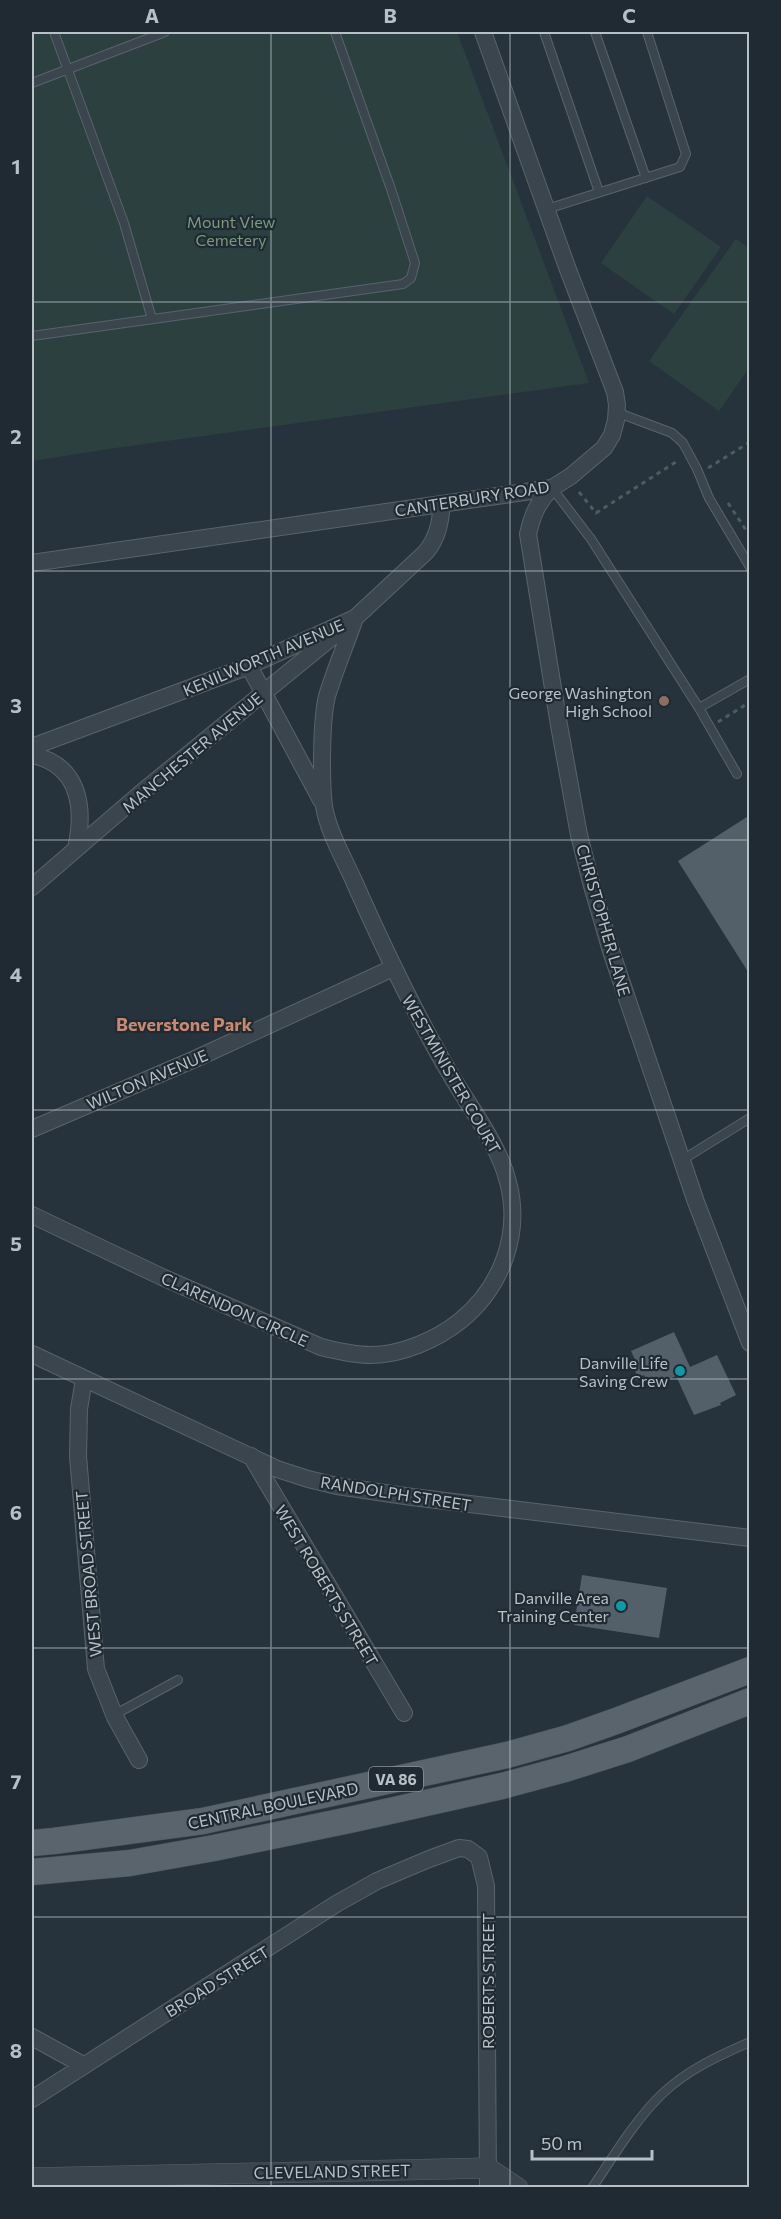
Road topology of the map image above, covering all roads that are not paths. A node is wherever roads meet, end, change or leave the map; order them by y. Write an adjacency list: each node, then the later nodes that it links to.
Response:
1 (54, 32): 8 (lane)
2 (165, 32): 8 (lane)
3 (335, 32): 13 (lane)
4 (544, 32): 11 (lane)
5 (595, 32): 10 (lane)
6 (647, 32): 10 (lane)
7 (486, 34): 12 (street, CANTERBURY ROAD)
8 (67, 69): 9 (lane); 13 (lane)
9 (32, 82)
10 (646, 178): 11 (lane)
11 (599, 192): 12 (lane)
12 (547, 209): 15 (street, CANTERBURY ROAD)
13 (152, 319): 14 (lane)
14 (32, 336)
15 (616, 412): 16 (street, CANTERBURY ROAD); 19 (lane)
16 (552, 488): 17 (street, CANTERBURY ROAD); 24 (lane); 34 (street, CHRISTOPHER LANE)
17 (442, 505): 18 (street, CANTERBURY ROAD); 20 (street, KENILWORTH AVENUE)
18 (32, 563)
19 (750, 567)
20 (355, 618): 21 (street, KENILWORTH AVENUE); 23 (street, MANCHESTER AVENUE); 28 (street, WESTMINISTER COURT)
21 (249, 666): 23 (street, WESTMINISTER COURT); 25 (street, KENILWORTH AVENUE)
22 (750, 679): 24 (lane)
23 (264, 692): 28 (street, WESTMINISTER COURT); 29 (street, MANCHESTER AVENUE)
24 (699, 708): 27 (lane)
25 (32, 747)
26 (32, 755): 29 (street)
27 (737, 774)
28 (324, 808): 31 (street, WESTMINISTER COURT)
29 (76, 849): 30 (street, MANCHESTER AVENUE)
30 (32, 887)
31 (393, 968): 33 (street, WILTON AVENUE); 36 (street, WESTMINISTER COURT)
32 (750, 1118): 34 (lane)
33 (32, 1129)
34 (682, 1160): 37 (street, CHRISTOPHER LANE)
35 (32, 1215): 36 (street, CLARENDON CIRCLE)
36 (446, 1330)
37 (750, 1343)
38 (32, 1354): 39 (street, RANDOLPH STREET)
39 (84, 1379): 40 (street, RANDOLPH STREET); 46 (street, WEST BROAD STREET)
40 (251, 1456): 41 (street, RANDOLPH STREET); 45 (street, WEST ROBERTS STREET)
41 (750, 1538)
42 (750, 1670): 48 (main road, CENTRAL BOULEVARD / VA 86)
43 (178, 1680): 46 (lane)
44 (750, 1701): 50 (main road, CENTRAL BOULEVARD / VA 86)
45 (404, 1713)
46 (114, 1715): 47 (street, WEST BROAD STREET)
47 (139, 1760)
48 (32, 1843)
49 (405, 1869): 53 (street, BROAD STREET); 56 (street, ROBERTS STREET)
50 (32, 1872)
51 (32, 2037): 53 (street)
52 (750, 2042): 58 (lane)
53 (84, 2066): 54 (street, BROAD STREET)
54 (32, 2099)
55 (32, 2178): 56 (street, CLEVELAND STREET)
56 (488, 2178): 57 (street)
57 (518, 2187)
58 (591, 2187)

